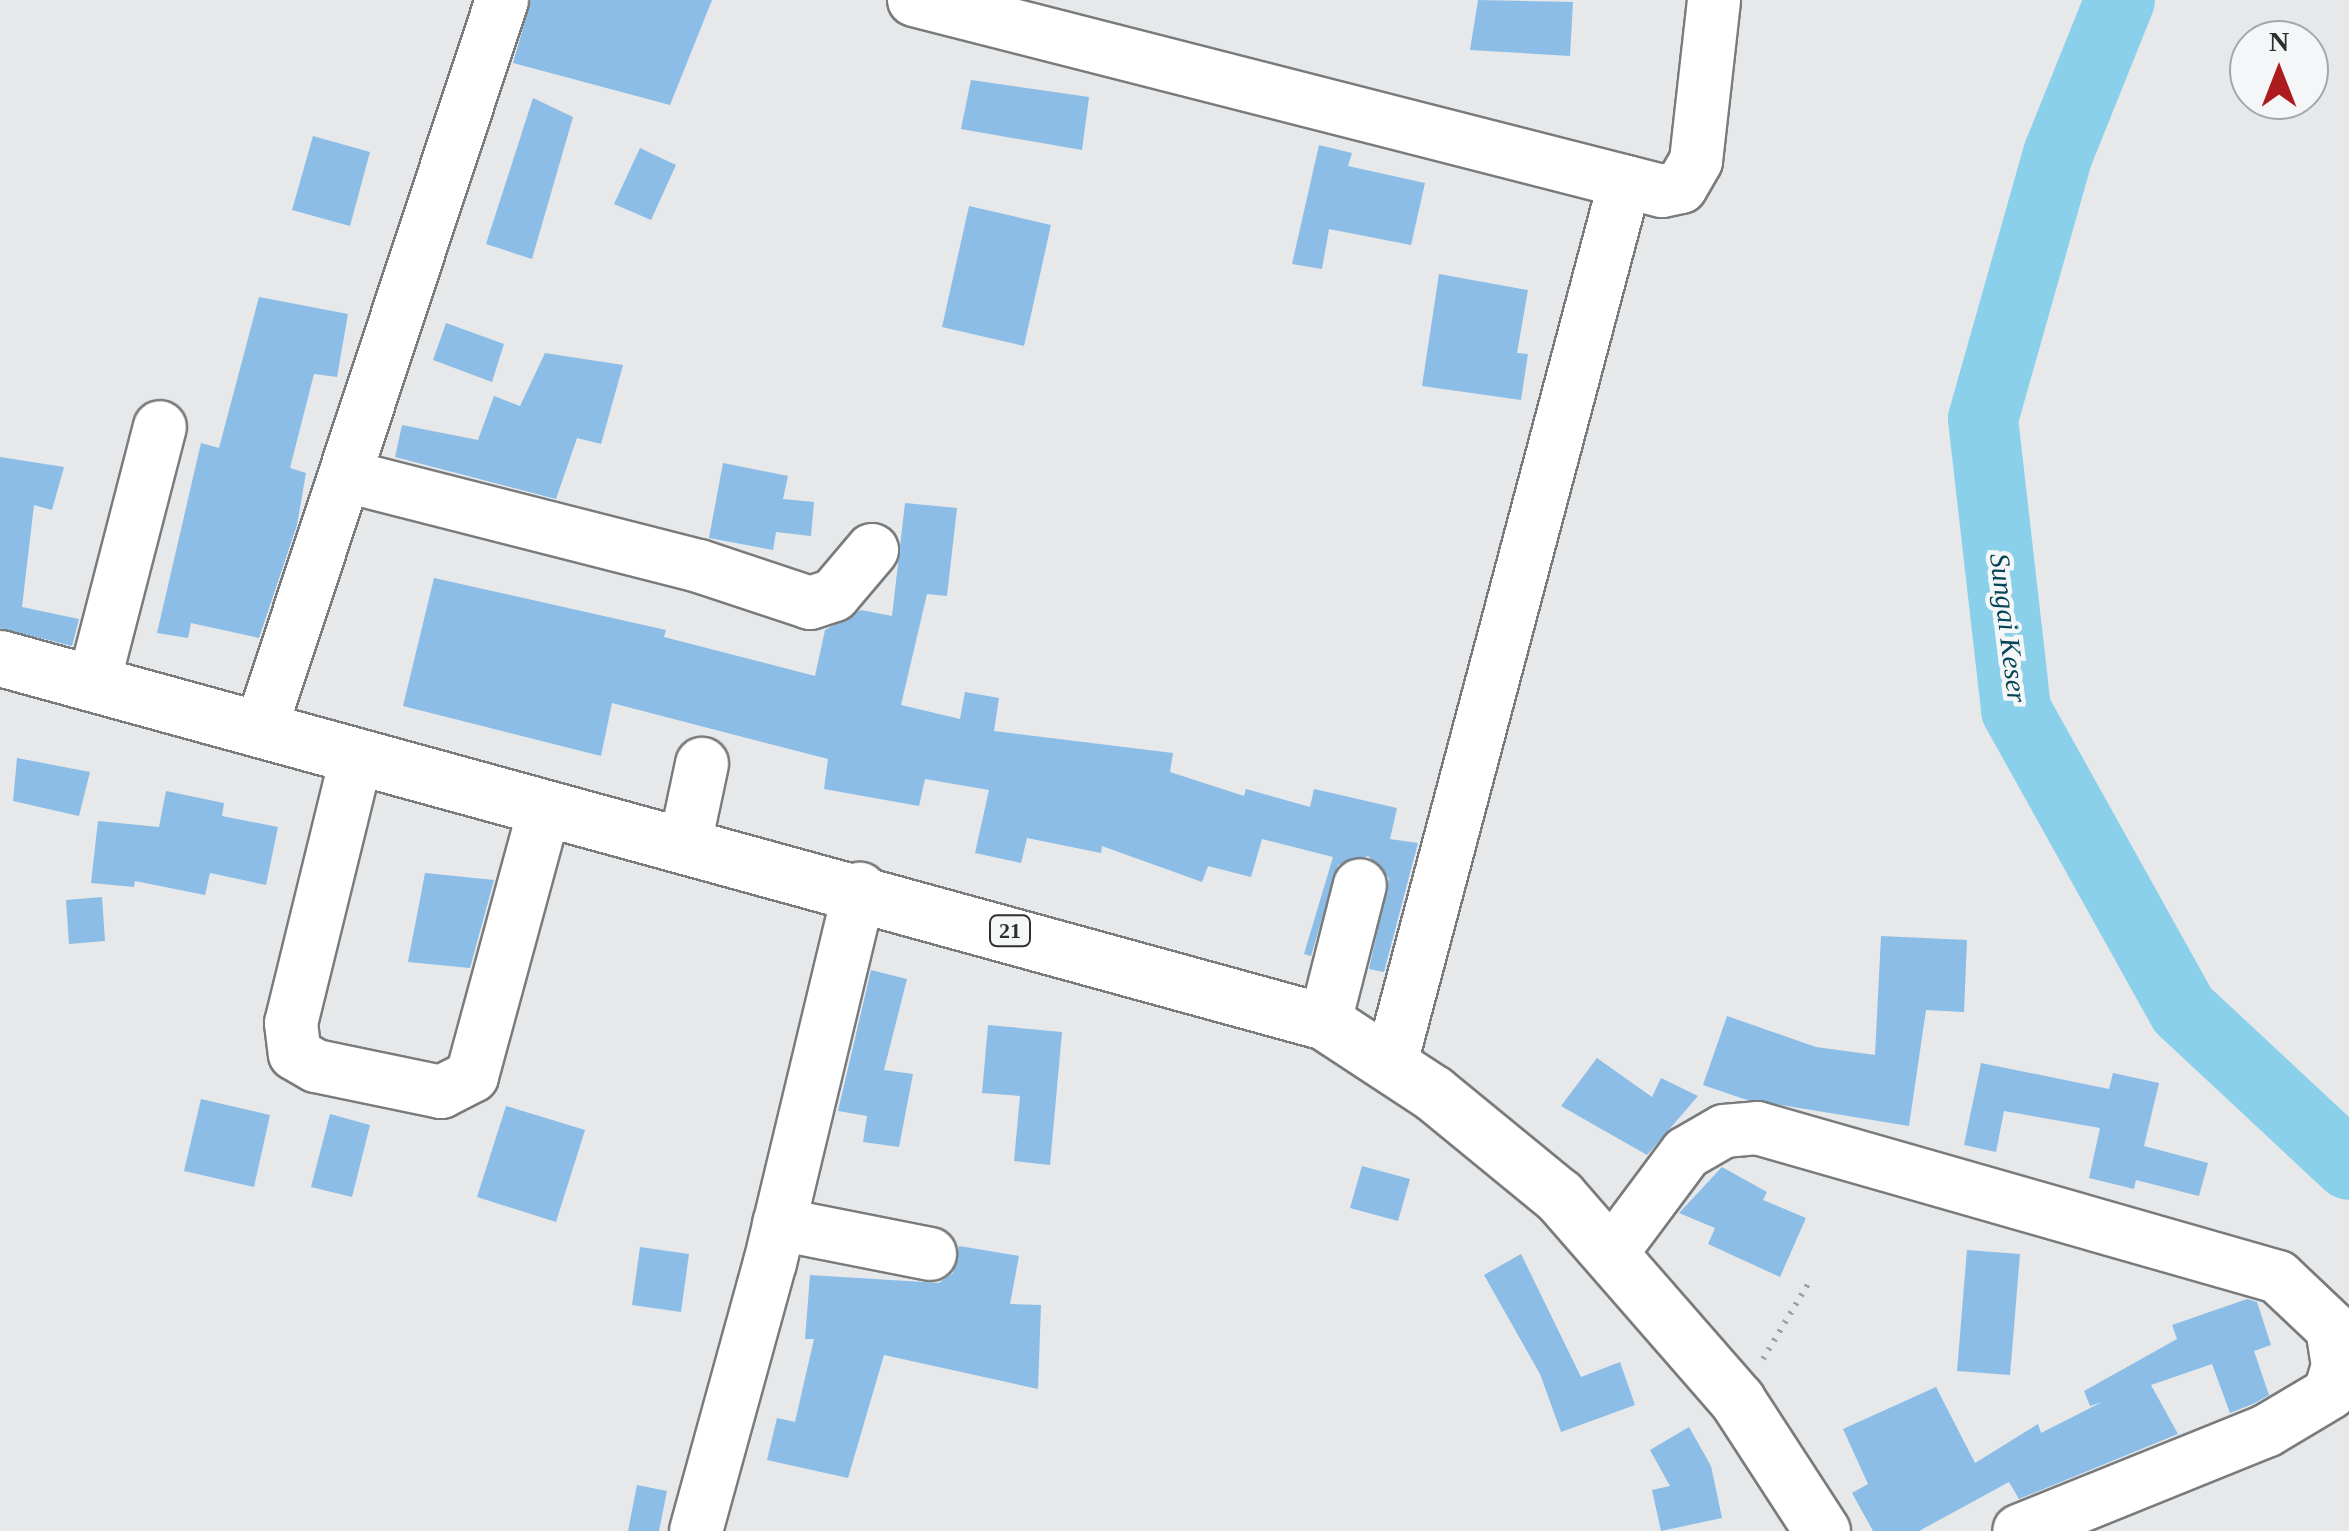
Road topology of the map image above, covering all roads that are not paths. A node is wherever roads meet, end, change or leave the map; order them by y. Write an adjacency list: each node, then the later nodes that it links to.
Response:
1 (502, 0): 6 (street)
2 (914, 0): 4 (street)
3 (1714, 0): 4 (street)
4 (1625, 182): 18 (street)
5 (160, 427): 9 (street)
6 (346, 476): 7 (street); 10 (street)
7 (872, 550)
8 (0, 658): 9 (highway, 21)
9 (94, 678): 10 (highway, 21)
10 (261, 728): 11 (highway, 21)
11 (356, 760): 13 (highway, 21); 13 (street)
12 (702, 764): 14 (street)
13 (544, 811): 14 (highway, 21)
14 (685, 844): 16 (highway, 21)
15 (1360, 885): 17 (street)
16 (860, 889): 17 (highway, 21); 19 (street)
17 (1325, 1022): 18 (highway, 21)
18 (1391, 1063): 20 (highway, 21)
19 (779, 1224): 21 (street); 22 (street)
20 (1613, 1251): 23 (highway, 21); 24 (street)
21 (930, 1254)
22 (696, 1531)
23 (1822, 1531)
24 (2019, 1531)

